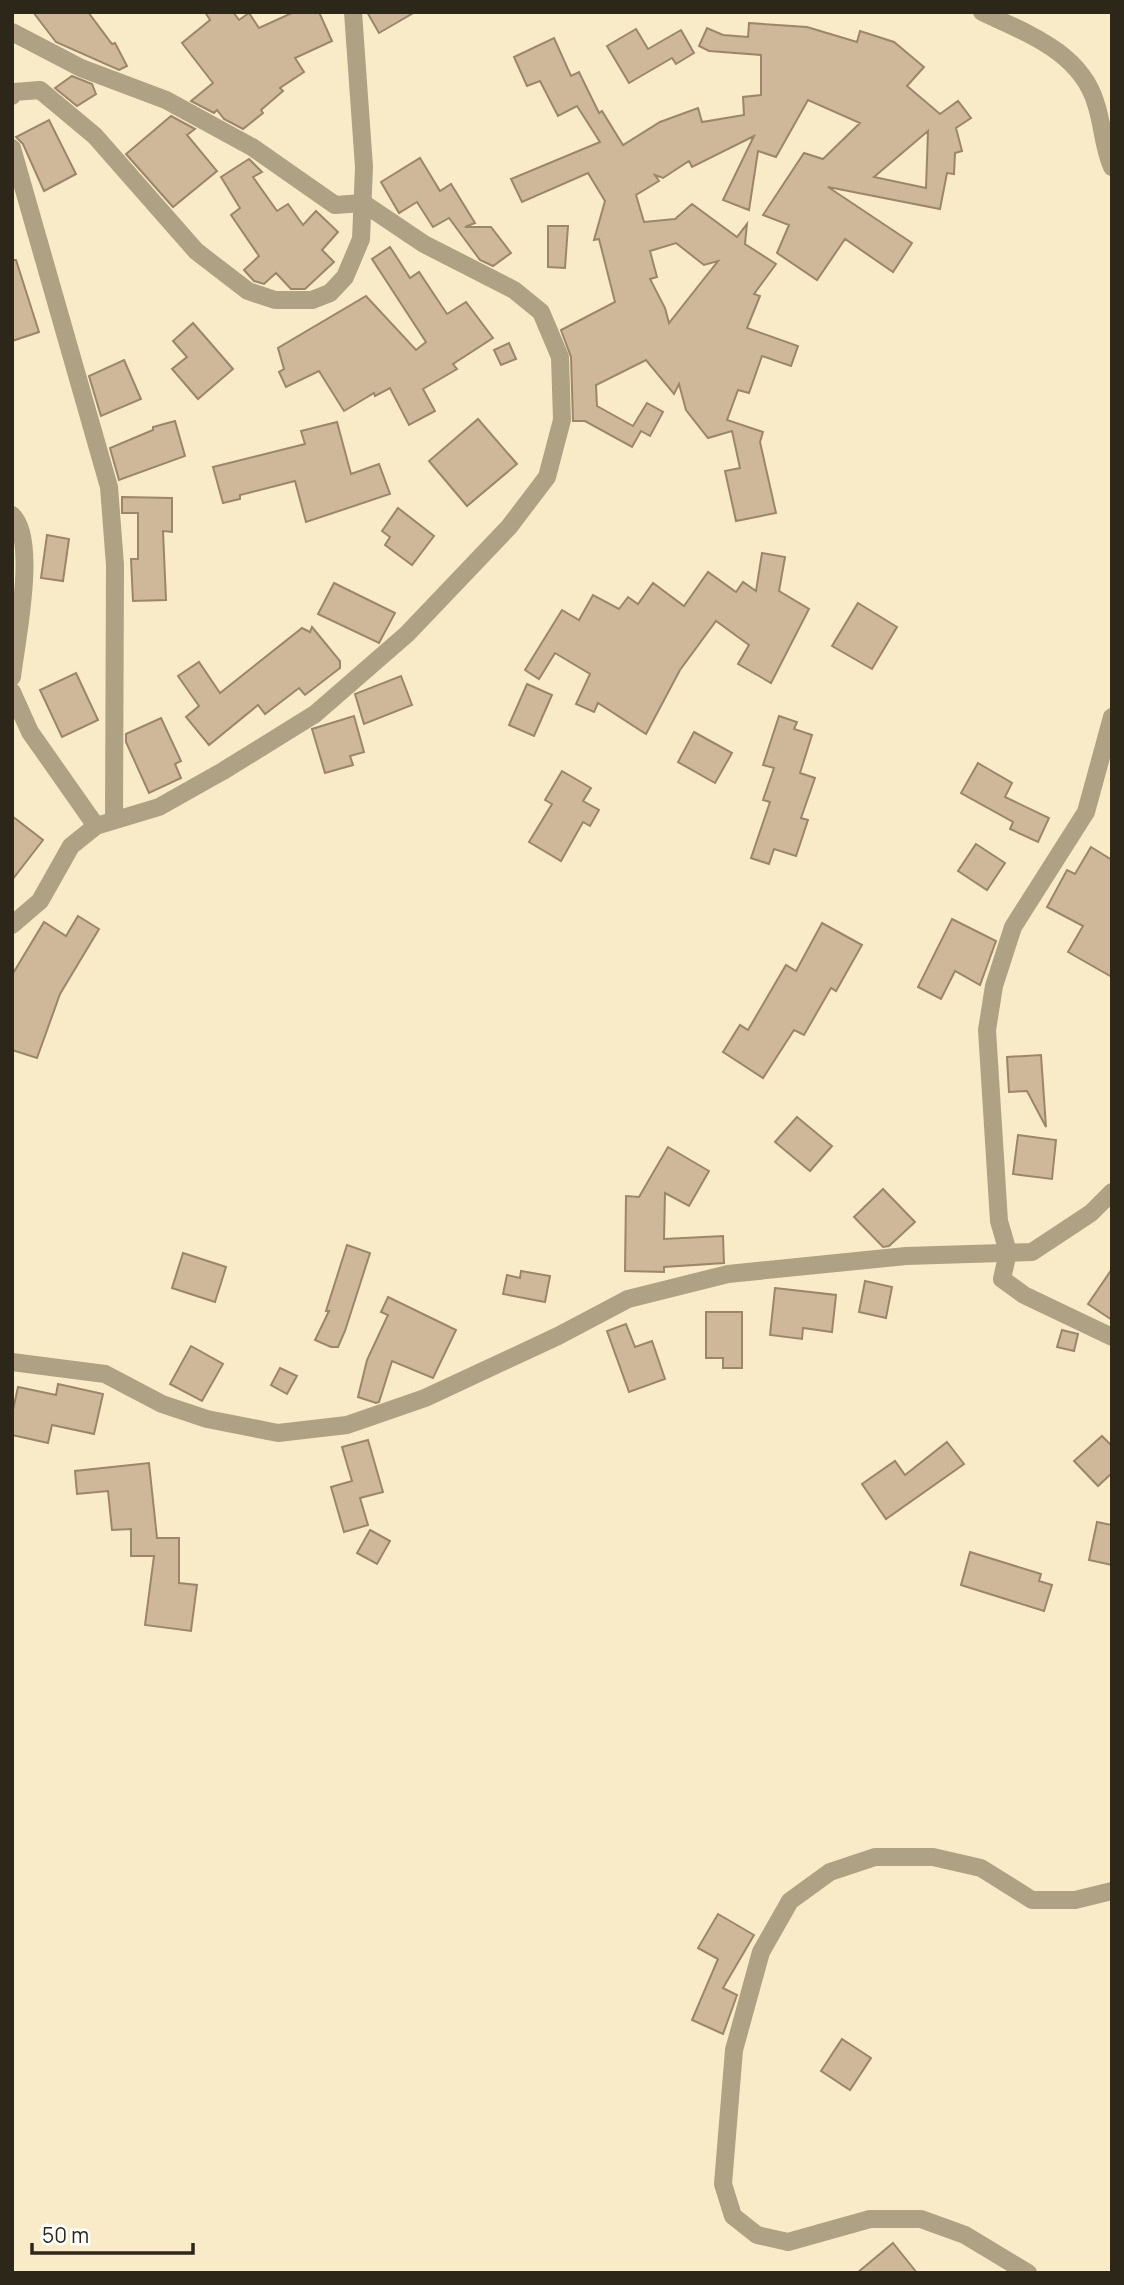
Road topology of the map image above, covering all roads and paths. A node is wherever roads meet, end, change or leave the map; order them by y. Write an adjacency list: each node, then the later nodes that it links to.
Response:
1 (352, 12): 7 (street)
2 (982, 12): 6 (street)
3 (12, 32): 7 (street)
4 (12, 96): 7 (street)
5 (12, 148): 12 (street)
6 (1112, 167)
7 (363, 203): 12 (street)
8 (12, 515): 9 (street)
9 (12, 677)
10 (12, 692): 13 (street)
11 (1112, 718): 16 (street)
12 (114, 820): 13 (street)
13 (96, 826): 14 (street)
14 (12, 925)
15 (1112, 1192): 16 (street)
16 (1008, 1252): 17 (street); 18 (street)
17 (1112, 1338)
18 (12, 1362)
19 (1112, 1891): 20 (street)
20 (1028, 2273)

